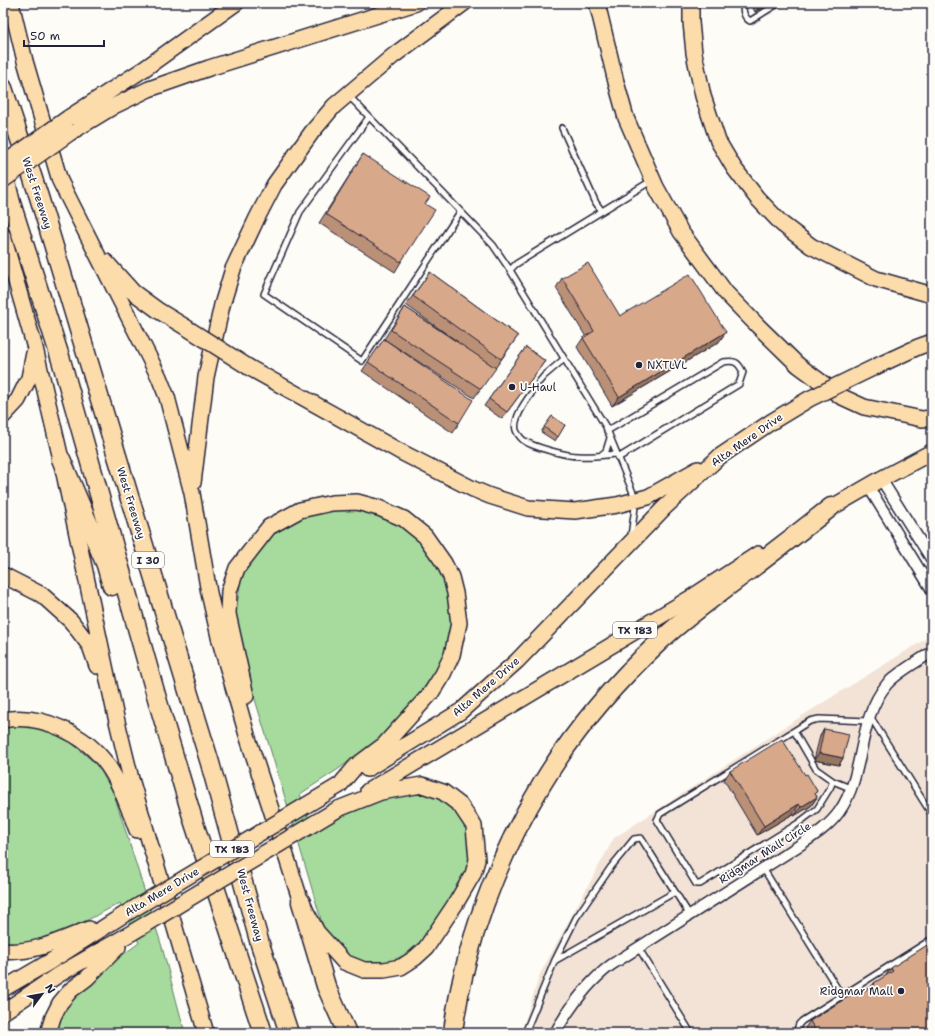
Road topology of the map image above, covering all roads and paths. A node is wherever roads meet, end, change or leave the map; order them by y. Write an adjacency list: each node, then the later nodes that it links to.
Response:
1 (11, 3): 21 (main road)
2 (236, 3): 12 (main road)
3 (416, 3): 12 (main road)
4 (464, 3): 10 (main road)
5 (597, 3): 17 (main road)
6 (691, 3): 23 (main road)
7 (743, 3): 8 (lane)
8 (779, 3)
9 (3, 88): 77 (highway, West Freeway / I 30)
10 (348, 94): 11 (lane); 39 (main road)
11 (369, 117): 19 (lane); 19 (lane)
12 (70, 125): 14 (main road, bridge); 16 (main road, bridge)
13 (562, 128): 18 (lane)
14 (3, 164)
15 (3, 170): 47 (highway, I 30)
16 (3, 180)
17 (653, 180): 18 (lane); 30 (main road)
18 (602, 211): 22 (lane)
19 (460, 212): 22 (lane)
20 (3, 236): 25 (main road)
21 (94, 249): 39 (main road); 40 (main road, bridge)
22 (510, 270): 26 (lane)
23 (932, 295)
24 (932, 342): 36 (main road, Alta Mere Drive / TX 183, bridge)
25 (35, 348): 29 (main road); 37 (main road)
26 (564, 359): 27 (lane); 31 (lane)
27 (539, 382)
28 (531, 394): 34 (lane)
29 (3, 416)
30 (932, 418)
31 (607, 431): 32 (lane); 35 (lane)
32 (610, 437): 34 (lane); 35 (lane)
33 (932, 452): 38 (main road, Alta Mere Drive / TX 183)
34 (601, 455): 35 (lane)
35 (618, 456): 40 (lane)
36 (719, 457): 40 (main road); 42 (main road, Alta Mere Drive / TX 183)
37 (61, 459): 47 (highway); 48 (main road)
38 (875, 483): 41 (main road, Alta Mere Drive / TX 183); 43 (street); 45 (street)
39 (192, 493): 52 (main road)
40 (636, 500): 42 (lane)
41 (831, 508): 56 (main road, Alta Mere Drive / TX 183); 79 (highway)
42 (630, 544): 54 (main road, Alta Mere Drive / TX 183)
43 (932, 560)
44 (3, 575): 48 (main road)
45 (932, 590)
46 (932, 652): 49 (street, Ridgmar Mall Circle)
47 (158, 702): 76 (highway, I 30)
48 (115, 713): 58 (main road)
49 (869, 718): 51 (lane); 55 (street, Ridgmar Mall Circle); 57 (lane)
50 (3, 720): 58 (main road)
51 (794, 731): 53 (lane); 53 (lane)
52 (247, 735): 54 (main road); 61 (main road)
53 (833, 781): 55 (lane)
54 (340, 785): 62 (main road, Alta Mere Drive / TX 183, bridge)
55 (850, 788): 59 (street, Ridgmar Mall Circle)
56 (338, 809): 61 (main road); 64 (main road, Alta Mere Drive / TX 183, bridge)
57 (932, 815)
58 (154, 857): 70 (main road)
59 (763, 868): 63 (street, Ridgmar Mall Circle); 71 (lane)
60 (675, 892): 63 (lane); 68 (lane); 68 (lane)
61 (301, 902): 78 (highway)
62 (125, 914): 67 (main road); 69 (main road, Alta Mere Drive / TX 183)
63 (689, 914): 66 (street, Ridgmar Mall Circle)
64 (133, 932): 72 (main road, Alta Mere Drive / TX 183); 73 (main road)
65 (932, 939): 71 (lane)
66 (638, 947): 81 (street, Ridgmar Mall Circle); 82 (lane)
67 (3, 951)
68 (555, 960): 80 (lane)
69 (3, 989)
70 (194, 995): 74 (main road); 75 (main road)
71 (842, 996): 83 (lane)
72 (3, 1012)
73 (48, 1033)
74 (195, 1033)
75 (206, 1033)
76 (263, 1033)
77 (289, 1033)
78 (347, 1033)
79 (453, 1033)
80 (525, 1033)
81 (555, 1033)
82 (691, 1033)
83 (796, 1033)

